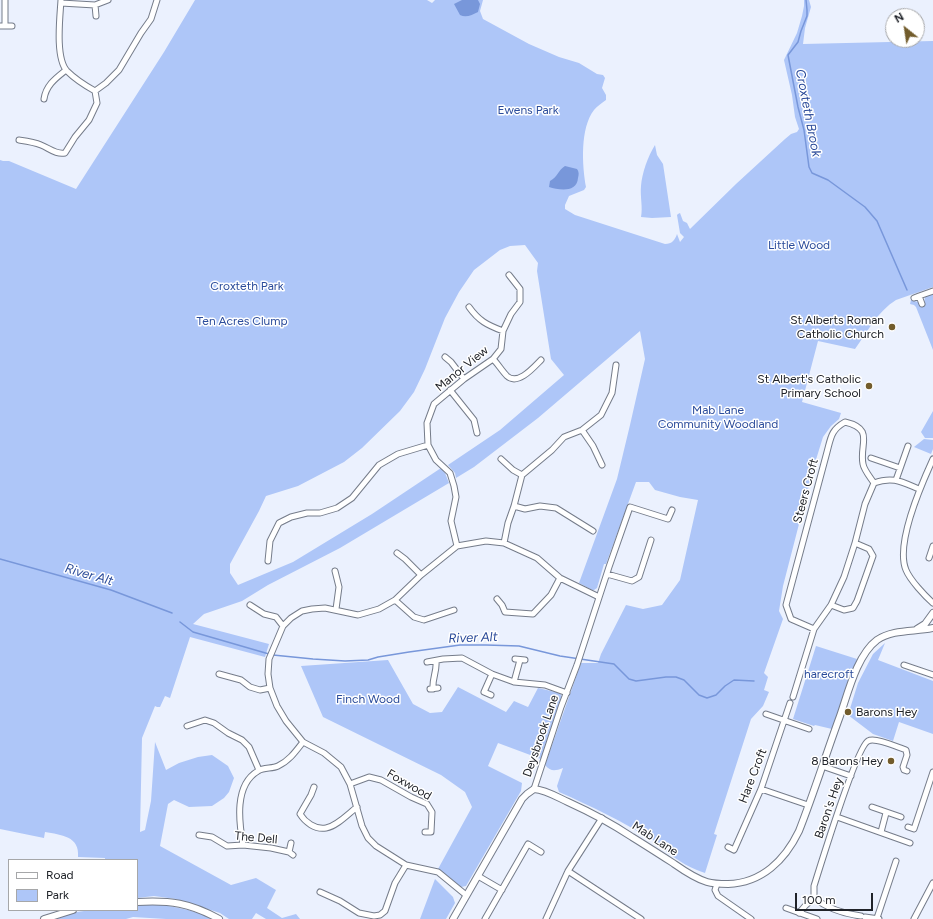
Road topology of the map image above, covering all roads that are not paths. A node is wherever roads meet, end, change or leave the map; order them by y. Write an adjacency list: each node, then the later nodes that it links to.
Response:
1 (5, 0): 7 (street)
2 (108, 0): 5 (street)
3 (157, 0): 12 (street)
4 (61, 1): 5 (street); 9 (street)
5 (95, 5): 6 (street)
6 (96, 16)
7 (2, 26): 8 (street)
8 (12, 26)
9 (66, 70): 11 (street); 12 (street)
10 (39, 90): 11 (street)
11 (46, 91): 13 (street)
12 (95, 91): 16 (street)
13 (44, 99)
14 (27, 133): 16 (street)
15 (19, 140): 16 (street)
16 (27, 140)
17 (509, 275): 21 (street, Manor View)
18 (933, 291): 19 (street)
19 (922, 304)
20 (469, 307): 21 (street)
21 (503, 331): 23 (street, Manor View)
22 (445, 357): 26 (street)
23 (493, 358): 24 (street); 26 (street, Manor View)
24 (541, 360)
25 (616, 365): 28 (street)
26 (464, 379): 27 (street, Manor View)
27 (450, 390): 29 (street); 30 (street, Manor View)
28 (582, 430): 35 (street); 37 (street)
29 (477, 433)
30 (428, 445): 47 (street, Manor View); 51 (street)
31 (908, 446): 36 (street)
32 (871, 458): 36 (street)
33 (933, 458): 40 (street)
34 (501, 459): 37 (street)
35 (602, 465)
36 (900, 468): 38 (street)
37 (522, 474): 41 (street)
38 (896, 480): 39 (street); 40 (street)
39 (874, 483): 46 (street); 67 (street, Steers Croft)
40 (919, 489): 59 (street)
41 (514, 506): 43 (street); 45 (street)
42 (672, 510): 53 (street, Deysbrook Lane)
43 (594, 531)
44 (651, 540): 53 (street)
45 (504, 543): 47 (street); 55 (street)
46 (856, 543): 61 (street); 61 (street)
47 (457, 546): 54 (street)
48 (933, 546): 50 (street)
49 (397, 553): 54 (street)
50 (929, 558)
51 (268, 561)
52 (335, 571): 62 (street)
53 (607, 574): 56 (street, Deysbrook Lane)
54 (421, 575): 58 (street)
55 (560, 578): 56 (street); 57 (street)
56 (600, 597): 79 (street, Deysbrook Lane)
57 (497, 598)
58 (395, 600): 62 (street); 63 (street)
59 (931, 601): 64 (street)
60 (250, 605): 65 (street)
61 (831, 605): 67 (street)
62 (336, 609): 65 (street)
63 (454, 610)
64 (932, 617): 68 (street)
65 (283, 626): 77 (street)
66 (933, 628): 68 (street)
67 (814, 629): 81 (street)
68 (915, 630): 88 (street)
69 (520, 660): 76 (street)
70 (427, 662): 71 (street)
71 (436, 662): 74 (street); 78 (street)
72 (904, 666): 75 (street)
73 (219, 674): 77 (street)
74 (492, 674): 76 (street); 80 (street)
75 (933, 675)
76 (514, 682): 79 (street)
77 (270, 688): 87 (street)
78 (434, 689)
79 (567, 692): 95 (street, Deysbrook Lane)
80 (491, 695)
81 (793, 697)
82 (790, 703): 84 (street, Hare Croft)
83 (766, 714): 84 (street)
84 (784, 720): 86 (street); 96 (street, Hare Croft)
85 (187, 726): 89 (street)
86 (809, 729)
87 (303, 742): 89 (street); 93 (street)
88 (822, 766): 92 (street); 97 (street)
89 (259, 770): 110 (street)
90 (907, 771): 92 (street, Baron's Hey)
91 (933, 772): 104 (street)
92 (850, 776): 101 (street, Baron's Hey)
93 (350, 784): 98 (street); 105 (street, Foxwood)
94 (314, 787): 98 (street)
95 (534, 789): 103 (street, Mab Lane); 116 (street, Deysbrook Lane)
96 (761, 789): 97 (street); 111 (street, Hare Croft)
97 (808, 805): 118 (street)
98 (357, 807): 114 (street)
99 (872, 807): 100 (street)
100 (886, 813): 102 (street); 106 (street)
101 (837, 817): 106 (street); 122 (street, Baron's Hey)
102 (901, 817)
103 (602, 818): 115 (street); 118 (street, Mab Lane)
104 (908, 827)
105 (425, 832)
106 (881, 832): 109 (street)
107 (199, 835): 110 (street, The Dell)
108 (291, 843): 110 (street, The Dell)
109 (910, 843)
110 (243, 845)
111 (728, 847)
112 (541, 852): 119 (street)
113 (896, 861): 135 (street)
114 (406, 865): 120 (street); 121 (street)
115 (568, 871): 131 (street); 132 (street)
116 (478, 876): 119 (street); 121 (street, Deysbrook Lane)
117 (933, 883): 136 (street)
118 (717, 884): 133 (street)
119 (502, 890): 130 (street)
120 (320, 892)
121 (466, 895): 129 (street, Deysbrook Lane)
122 (814, 898): 126 (street); 135 (street)
123 (138, 902): 128 (street)
124 (786, 908): 126 (street)
125 (70, 911): 127 (street)
126 (799, 913): 134 (street)
127 (44, 919)
128 (220, 919)
129 (453, 919)
130 (485, 919)
131 (546, 919)
132 (641, 919)
133 (751, 919)
134 (817, 919)
135 (878, 919)
136 (914, 919)

